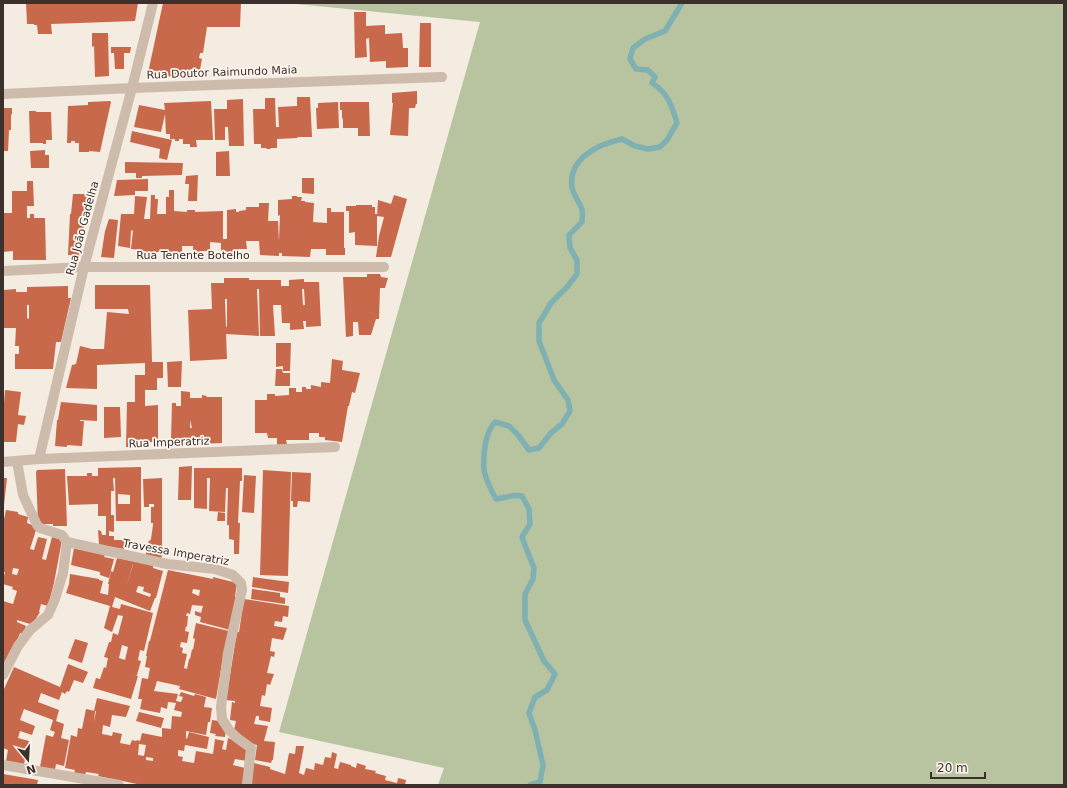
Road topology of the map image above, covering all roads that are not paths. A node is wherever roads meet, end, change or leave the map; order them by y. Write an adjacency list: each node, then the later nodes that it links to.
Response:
1 (153, 3): 3 (street, Rua João Gadelha)
2 (442, 77): 3 (street, Rua Doutor Raimundo Maia)
3 (132, 88): 4 (street, Rua Doutor Raimundo Maia); 5 (street, Rua João Gadelha)
4 (3, 94)
5 (84, 267): 6 (street, Rua Tenente Botelho); 7 (street, Rua Tenente Botelho); 9 (street, Rua João Gadelha)
6 (384, 267)
7 (3, 271)
8 (335, 447): 9 (street, Rua Imperatriz)
9 (39, 459): 10 (street, Rua Imperatriz)
10 (17, 461): 11 (street, Rua Imperatriz); 12 (street)
11 (3, 462)
12 (67, 542): 13 (street); 16 (street, Travessa Imperatriz)
13 (3, 675)
14 (3, 765): 15 (street)
15 (120, 785)
16 (247, 785)

